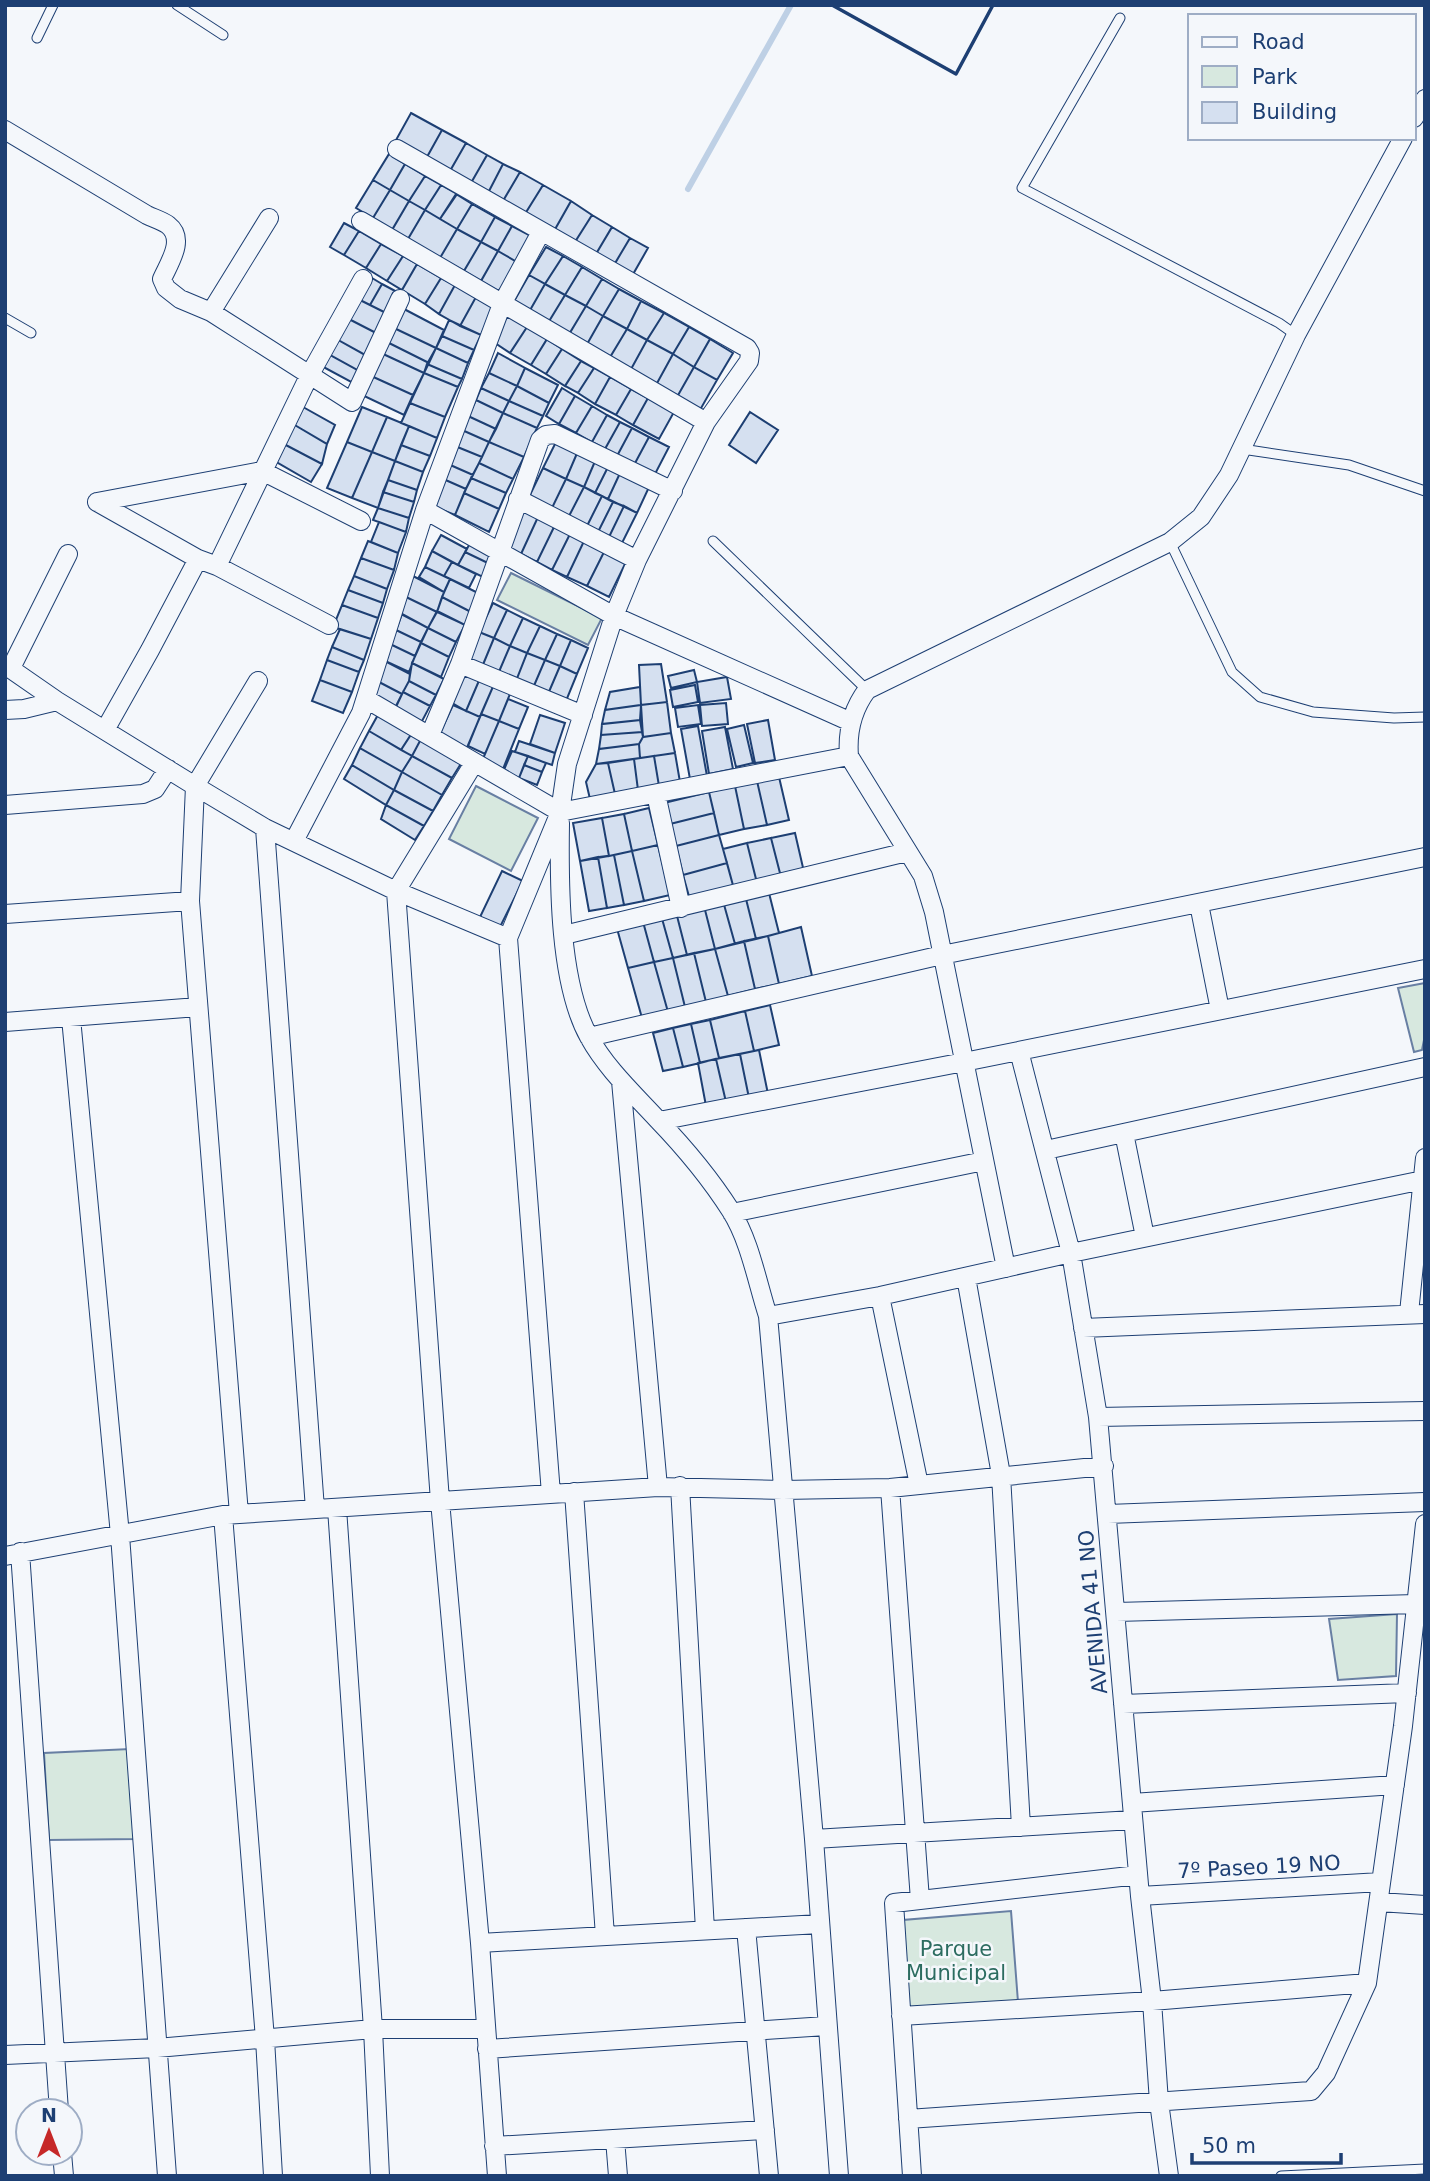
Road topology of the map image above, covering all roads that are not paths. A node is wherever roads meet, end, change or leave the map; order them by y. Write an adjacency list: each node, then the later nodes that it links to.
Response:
1 (53, 5): 5 (lane)
2 (177, 5): 4 (lane)
3 (1120, 19): 20 (lane)
4 (223, 35)
5 (37, 38)
6 (1425, 99): 7 (street)
7 (1416, 115)
8 (5, 130): 17 (street)
9 (1402, 140): 20 (street)
10 (397, 149): 13 (street)
11 (269, 218): 17 (street)
12 (361, 221): 16 (street)
13 (541, 232): 16 (street); 22 (street)
14 (363, 279): 21 (street)
15 (400, 299): 21 (street)
16 (502, 304): 22 (street); 28 (street)
17 (211, 312): 21 (street)
18 (5, 318): 19 (lane)
19 (31, 332)
20 (1296, 335): 23 (street)
21 (309, 376): 24 (street)
22 (706, 422): 25 (street)
23 (1242, 449): 26 (lane); 31 (street)
24 (262, 471): 29 (street); 34 (street); 36 (street)
25 (673, 491): 27 (street); 35 (street)
26 (1425, 491)
27 (519, 499): 32 (street); 35 (street)
28 (425, 510): 32 (street); 43 (street)
29 (361, 522)
30 (713, 541): 42 (lane)
31 (1170, 542): 42 (street); 47 (lane)
32 (500, 551): 37 (street); 39 (street)
33 (68, 554): 40 (street)
34 (198, 559): 36 (street); 49 (street)
35 (637, 560): 37 (street)
36 (217, 566): 38 (street)
37 (614, 616): 46 (street); 48 (street)
38 (329, 625)
39 (460, 664): 46 (street); 50 (street)
40 (8, 667): 44 (street)
41 (258, 681): 54 (street)
42 (867, 690): 48 (street)
43 (366, 699): 50 (street); 59 (street)
44 (57, 701): 45 (street); 49 (street)
45 (5, 710)
46 (583, 715): 57 (street)
47 (1425, 717)
48 (851, 722): 51 (street)
49 (105, 730): 53 (street)
50 (430, 735): 52 (street)
51 (849, 756): 55 (street); 60 (street)
52 (474, 763): 57 (street); 62 (street)
53 (168, 769): 54 (street); 56 (street)
54 (195, 786): 58 (street); 63 (street)
55 (656, 794): 57 (street); 65 (street)
56 (5, 805)
57 (560, 812): 67 (street); 68 (street)
58 (265, 828): 59 (street); 109 (street)
59 (294, 841): 62 (street)
60 (907, 852): 65 (street); 69 (street)
61 (1425, 857): 64 (street)
62 (396, 891): 68 (street); 106 (street)
63 (190, 901): 66 (street); 71 (street)
64 (1199, 904): 69 (street); 72 (street)
65 (681, 908): 67 (street)
66 (5, 914)
67 (564, 935): 75 (street)
68 (508, 938): 105 (street)
69 (942, 955): 75 (street); 77 (street)
70 (1425, 969): 72 (street)
71 (198, 1007): 73 (street); 110 (street)
72 (1220, 1010): 76 (street)
73 (71, 1018): 74 (street); 113 (street)
74 (5, 1022)
75 (589, 1037): 79 (street)
76 (1020, 1051): 77 (street); 82 (street, AVENIDA 41 NO)
77 (964, 1062): 80 (street); 84 (street)
78 (1425, 1067): 81 (street)
79 (621, 1081): 80 (street); 101 (street)
80 (659, 1121): 86 (street)
81 (1125, 1133): 82 (street); 87 (street)
82 (1046, 1150): 88 (street, AVENIDA 41 NO)
83 (1425, 1158): 85 (street)
84 (984, 1161): 86 (street); 89 (street)
85 (1423, 1180): 87 (street); 92 (street)
86 (732, 1213): 93 (street)
87 (1145, 1237): 88 (street)
88 (1071, 1253): 89 (street); 94 (street, AVENIDA 41 NO)
89 (1006, 1268): 90 (street)
90 (966, 1277): 91 (street); 98 (street)
91 (880, 1296): 93 (street); 99 (street)
92 (1417, 1314): 94 (street)
93 (768, 1316): 103 (street)
94 (1083, 1328): 96 (street, AVENIDA 41 NO)
95 (1425, 1411): 96 (street)
96 (1098, 1418): 97 (street, AVENIDA 41 NO)
97 (1104, 1466): 98 (street); 111 (street, AVENIDA 41 NO)
98 (1001, 1475): 99 (street); 121 (street)
99 (919, 1485): 102 (street)
100 (680, 1486): 101 (street); 103 (street); 132 (street)
101 (658, 1487): 104 (street)
102 (890, 1488): 103 (street); 122 (street)
103 (783, 1490): 123 (street)
104 (574, 1492): 105 (street); 133 (street)
105 (551, 1494): 106 (street)
106 (440, 1501): 108 (street); 134 (street)
107 (1425, 1502): 111 (street)
108 (337, 1508): 109 (street); 139 (street)
109 (315, 1509): 110 (street)
110 (231, 1514): 113 (street); 142 (street)
111 (1108, 1514): 116 (street, AVENIDA 41 NO)
112 (1425, 1524): 115 (street)
113 (120, 1535): 114 (street); 143 (street)
114 (13, 1554): 145 (street)
115 (1416, 1604): 116 (street); 117 (street)
116 (1116, 1612): 118 (street, AVENIDA 41 NO)
117 (1406, 1693): 118 (street); 119 (street)
118 (1124, 1704): 120 (street, AVENIDA 41 NO)
119 (1395, 1785): 120 (street); 125 (street)
120 (1133, 1812): 121 (street); 124 (street, AVENIDA 41 NO)
121 (1021, 1827): 122 (street)
122 (915, 1834): 123 (street); 127 (street)
123 (814, 1839): 130 (street)
124 (1138, 1875): 126 (street, AVENIDA 41 NO); 127 (street)
125 (1381, 1882): 126 (street, 7º Paseo 19 NO); 128 (street)
126 (1140, 1896): 136 (street, AVENIDA 41 NO)
127 (920, 1900): 137 (street)
128 (1379, 1902): 129 (street); 135 (street)
129 (1425, 1905)
130 (820, 1924): 131 (street); 138 (street)
131 (746, 1928): 132 (street); 141 (street)
132 (705, 1930): 133 (street)
133 (605, 1936): 134 (street)
134 (480, 1943): 140 (street)
135 (1367, 1983): 136 (street); 148 (street)
136 (1152, 2001): 137 (street); 148 (street, AVENIDA 41 NO)
137 (901, 2016): 149 (street)
138 (826, 2026): 141 (street); 160 (street)
139 (373, 2029): 140 (street); 142 (street); 156 (street)
140 (486, 2029): 144 (street)
141 (754, 2031): 144 (street); 150 (street)
142 (265, 2039): 143 (street); 155 (street)
143 (157, 2048): 145 (street); 154 (street)
144 (487, 2049): 152 (street)
145 (55, 2052): 146 (street); 147 (street)
146 (5, 2055)
147 (58, 2097)
148 (1159, 2102): 149 (street); 162 (street, AVENIDA 41 NO)
149 (908, 2119): 161 (street)
150 (765, 2130): 151 (street); 159 (street)
151 (615, 2139): 152 (street); 158 (street)
152 (494, 2146): 157 (street)
153 (1425, 2169): 163 (lane)
154 (167, 2176)
155 (273, 2176)
156 (380, 2176)
157 (497, 2176)
158 (618, 2176)
159 (769, 2176)
160 (839, 2176)
161 (912, 2176)
162 (1169, 2176)
163 (1282, 2176)

